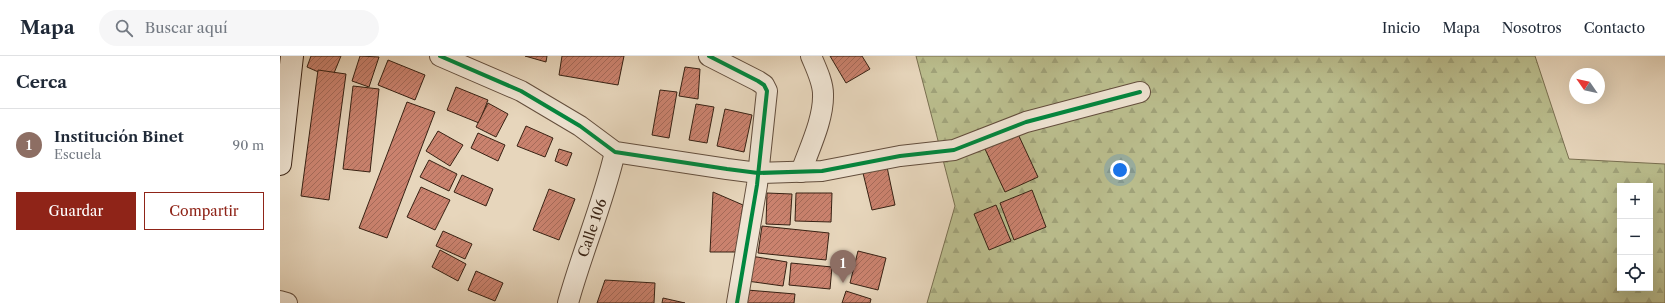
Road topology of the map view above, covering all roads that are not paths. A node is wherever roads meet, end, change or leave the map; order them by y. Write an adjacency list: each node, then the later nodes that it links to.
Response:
1 (292, 56): 7 (main road)
2 (440, 56): 6 (street)
3 (709, 56): 9 (street)
4 (811, 56): 8 (street)
5 (1140, 92): 8 (street)
6 (615, 152): 9 (street); 12 (street, Calle 106)
7 (280, 164)
8 (801, 172): 9 (street)
9 (758, 173): 13 (street)
10 (280, 301): 11 (street)
11 (287, 303)
12 (568, 303)
13 (737, 303)

